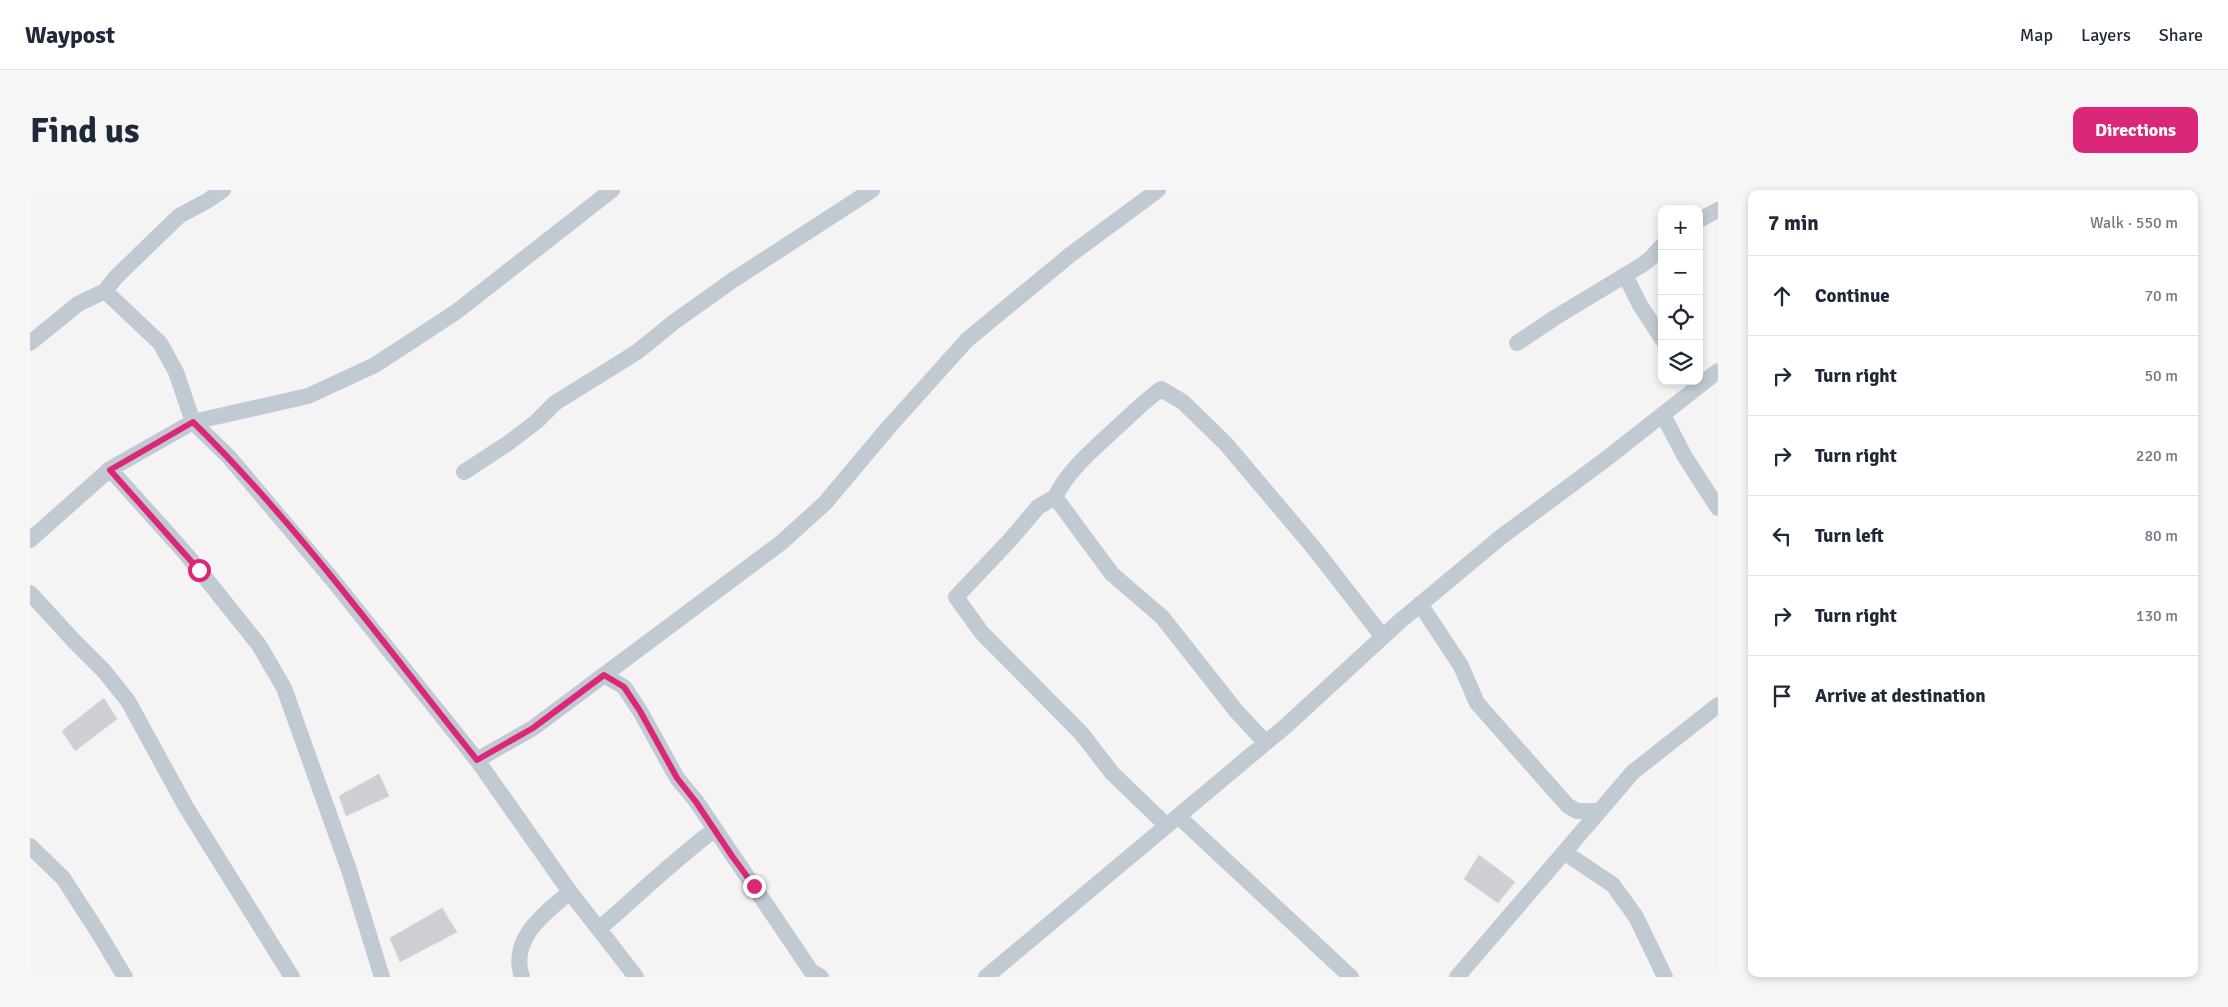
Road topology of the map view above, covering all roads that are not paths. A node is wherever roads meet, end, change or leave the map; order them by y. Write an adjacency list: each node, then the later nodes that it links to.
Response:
1 (223, 190): 9 (street)
2 (612, 190): 17 (street)
3 (872, 190): 19 (street)
4 (1158, 190): 26 (street)
5 (1718, 210): 6 (street)
6 (1703, 218)
7 (1659, 250): 8 (street)
8 (1625, 275): 10 (street); 12 (street)
9 (105, 291): 11 (street); 17 (street)
10 (1658, 333)
11 (30, 343)
12 (1516, 343)
13 (1718, 371): 14 (street)
14 (1703, 379)
15 (1692, 385): 16 (street)
16 (1663, 415): 21 (street); 24 (street)
17 (193, 422): 18 (street); 29 (street)
18 (110, 470): 22 (street); 39 (street)
19 (464, 472)
20 (1055, 497): 25 (street); 28 (street); 31 (street)
21 (1718, 508)
22 (30, 540)
23 (30, 593): 38 (street)
24 (1420, 604): 25 (street); 30 (street)
25 (1383, 637): 28 (street)
26 (604, 675): 29 (street); 32 (street)
27 (1718, 705): 30 (street)
28 (1266, 743): 31 (street)
29 (477, 760): 35 (street)
30 (1599, 811): 34 (street)
31 (1172, 821): 43 (street); 44 (street)
32 (714, 830): 36 (street); 42 (street)
33 (30, 846): 37 (street)
34 (1564, 852): 45 (street); 46 (street)
35 (570, 892): 36 (street); 40 (street)
36 (598, 929): 41 (street)
37 (125, 977)
38 (292, 977)
39 (382, 977)
40 (522, 977)
41 (636, 977)
42 (822, 977)
43 (986, 977)
44 (1352, 977)
45 (1457, 977)
46 (1665, 977)

